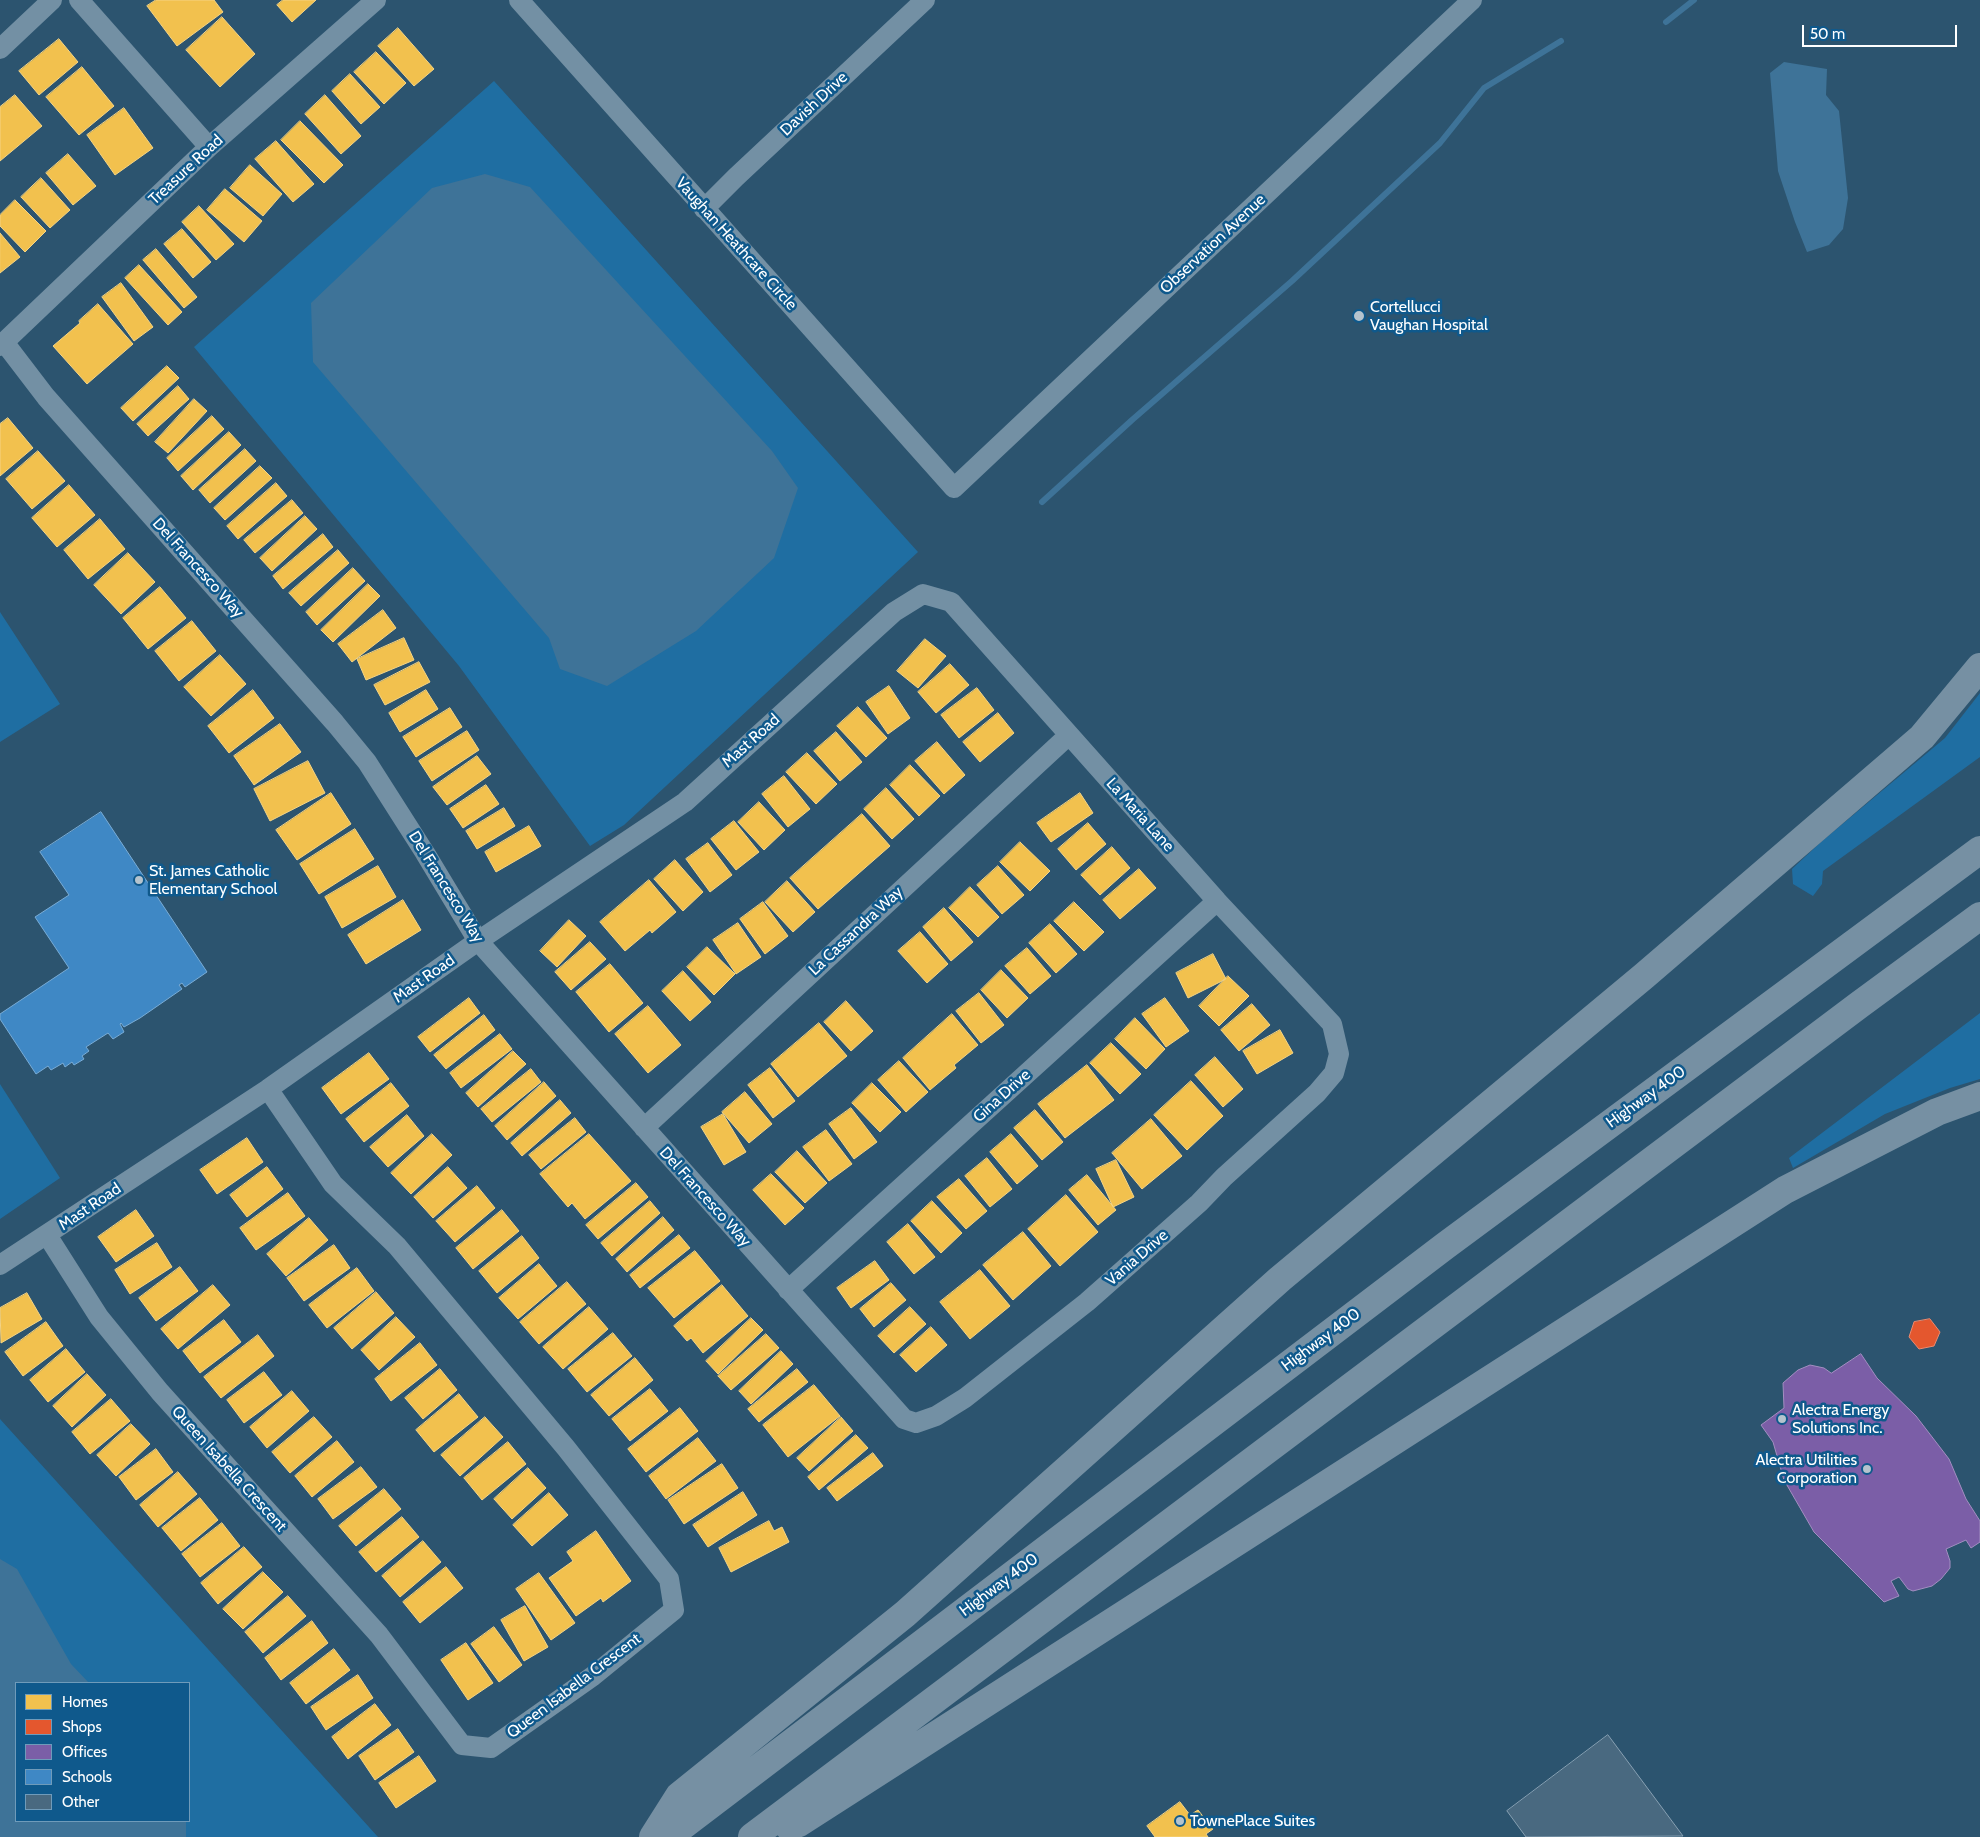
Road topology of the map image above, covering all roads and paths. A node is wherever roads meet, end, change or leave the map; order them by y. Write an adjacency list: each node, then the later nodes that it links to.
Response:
1 (52, 0): 7 (street)
2 (79, 0): 8 (street)
3 (376, 0): 8 (street, Treasure Road)
4 (518, 0): 9 (street, Vaughan Heathcare Circle)
5 (926, 0): 9 (street, Davish Drive)
6 (1472, 0): 11 (street, Observation Avenue)
7 (0, 49)
8 (210, 147): 10 (street, Treasure Road)
9 (704, 209): 11 (street, Vaughan Heathcare Circle)
10 (2, 344): 18 (street, Del Francesco Way)
11 (954, 488)
12 (923, 594): 14 (street, La Maria Lane); 18 (street, Mast Road)
13 (1980, 667): 27 (highway)
14 (1069, 735): 16 (street, La Maria Lane); 22 (street, La Cassandra Way)
15 (1980, 850): 28 (highway, Highway 400)
16 (1217, 901): 19 (street, La Maria Lane); 25 (street, Gina Drive)
17 (1980, 916): 29 (highway)
18 (478, 941): 20 (street, Mast Road); 22 (street, Del Francesco Way)
19 (1339, 1054): 26 (street, Vania Drive)
20 (268, 1089): 23 (street, Mast Road); 23 (street, Queen Isabella Crescent)
21 (1980, 1096): 30 (highway)
22 (644, 1128): 25 (street, Del Francesco Way)
23 (47, 1236): 24 (street, Mast Road)
24 (0, 1265)
25 (788, 1290): 26 (street, Del Francesco Way)
26 (904, 1419)
27 (653, 1837)
28 (668, 1837)
29 (752, 1837)
30 (764, 1837)

